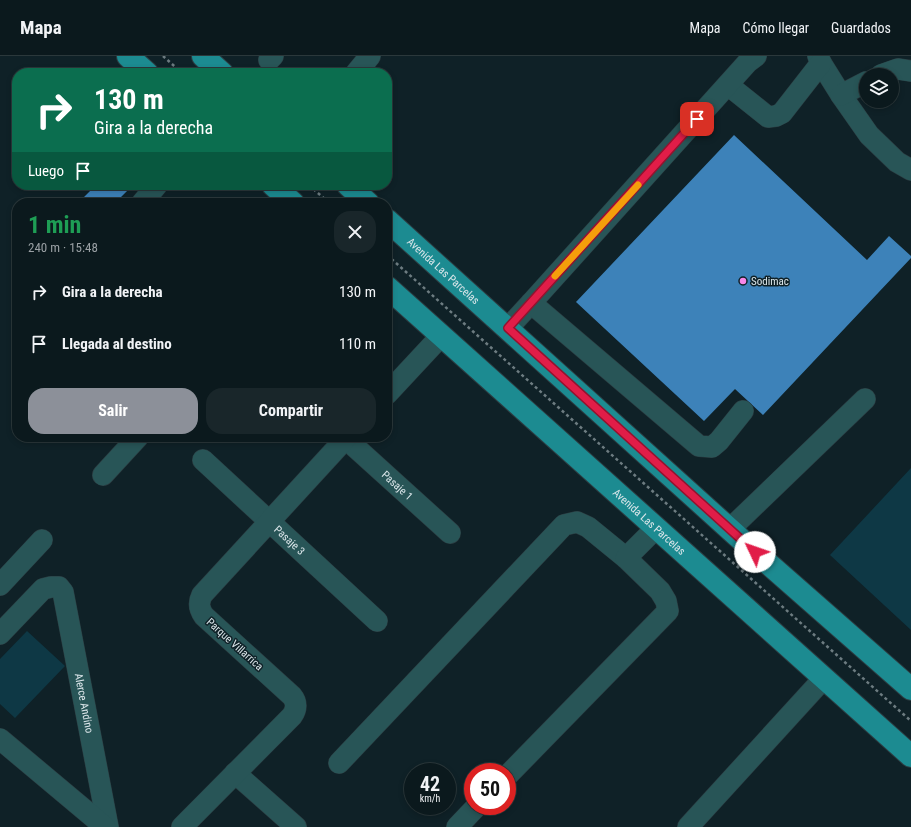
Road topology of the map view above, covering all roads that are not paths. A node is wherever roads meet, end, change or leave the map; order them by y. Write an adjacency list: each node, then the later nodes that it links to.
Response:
1 (128, 56): 6 (main road)
2 (203, 56): 7 (main road)
3 (370, 56): 8 (street)
4 (756, 56): 11 (street)
5 (819, 60): 11 (street); 13 (street)
6 (142, 68)
7 (216, 68)
8 (360, 68)
9 (899, 69): 10 (street)
10 (911, 71)
11 (728, 85): 23 (street)
12 (859, 86): 13 (street)
13 (841, 95): 14 (street)
14 (911, 170)
15 (153, 190): 18 (street)
16 (279, 190): 19 (main road)
17 (354, 190): 20 (main road)
18 (146, 198)
19 (288, 198)
20 (362, 198)
21 (392, 224): 24 (main road, Avenida Las Parcelas)
22 (392, 292): 25 (main road, Avenida Las Parcelas)
23 (531, 303): 24 (street); 28 (street)
24 (508, 328): 36 (main road, Avenida Las Parcelas)
25 (441, 336): 26 (street); 35 (main road, Avenida Las Parcelas)
26 (392, 389)
27 (865, 399): 36 (street)
28 (743, 411)
29 (133, 442): 33 (street)
30 (341, 442): 34 (street, Parque Villarrica)
31 (351, 442): 37 (street, Pasaje 1)
32 (203, 460): 34 (street, Pasaje 3)
33 (103, 475)
34 (270, 521): 41 (street, Pasaje 3); 49 (street, Parque Villarrica)
35 (656, 528): 39 (street); 43 (main road, Avenida Las Parcelas)
36 (730, 529): 44 (main road, Avenida Las Parcelas)
37 (450, 533)
38 (42, 540): 40 (street)
39 (626, 558): 47 (street); 48 (street)
40 (0, 585)
41 (377, 621)
42 (0, 634): 51 (street, Alerce Andino)
43 (824, 678): 46 (main road, Avenida Las Parcelas); 55 (street)
44 (911, 689)
45 (0, 739): 51 (street)
46 (911, 756)
47 (339, 763)
48 (516, 767)
49 (236, 773): 52 (street, Parque Villarrica); 53 (street)
50 (468, 815): 54 (street)
51 (106, 827)
52 (182, 827)
53 (296, 827)
54 (457, 827)
55 (688, 827)

